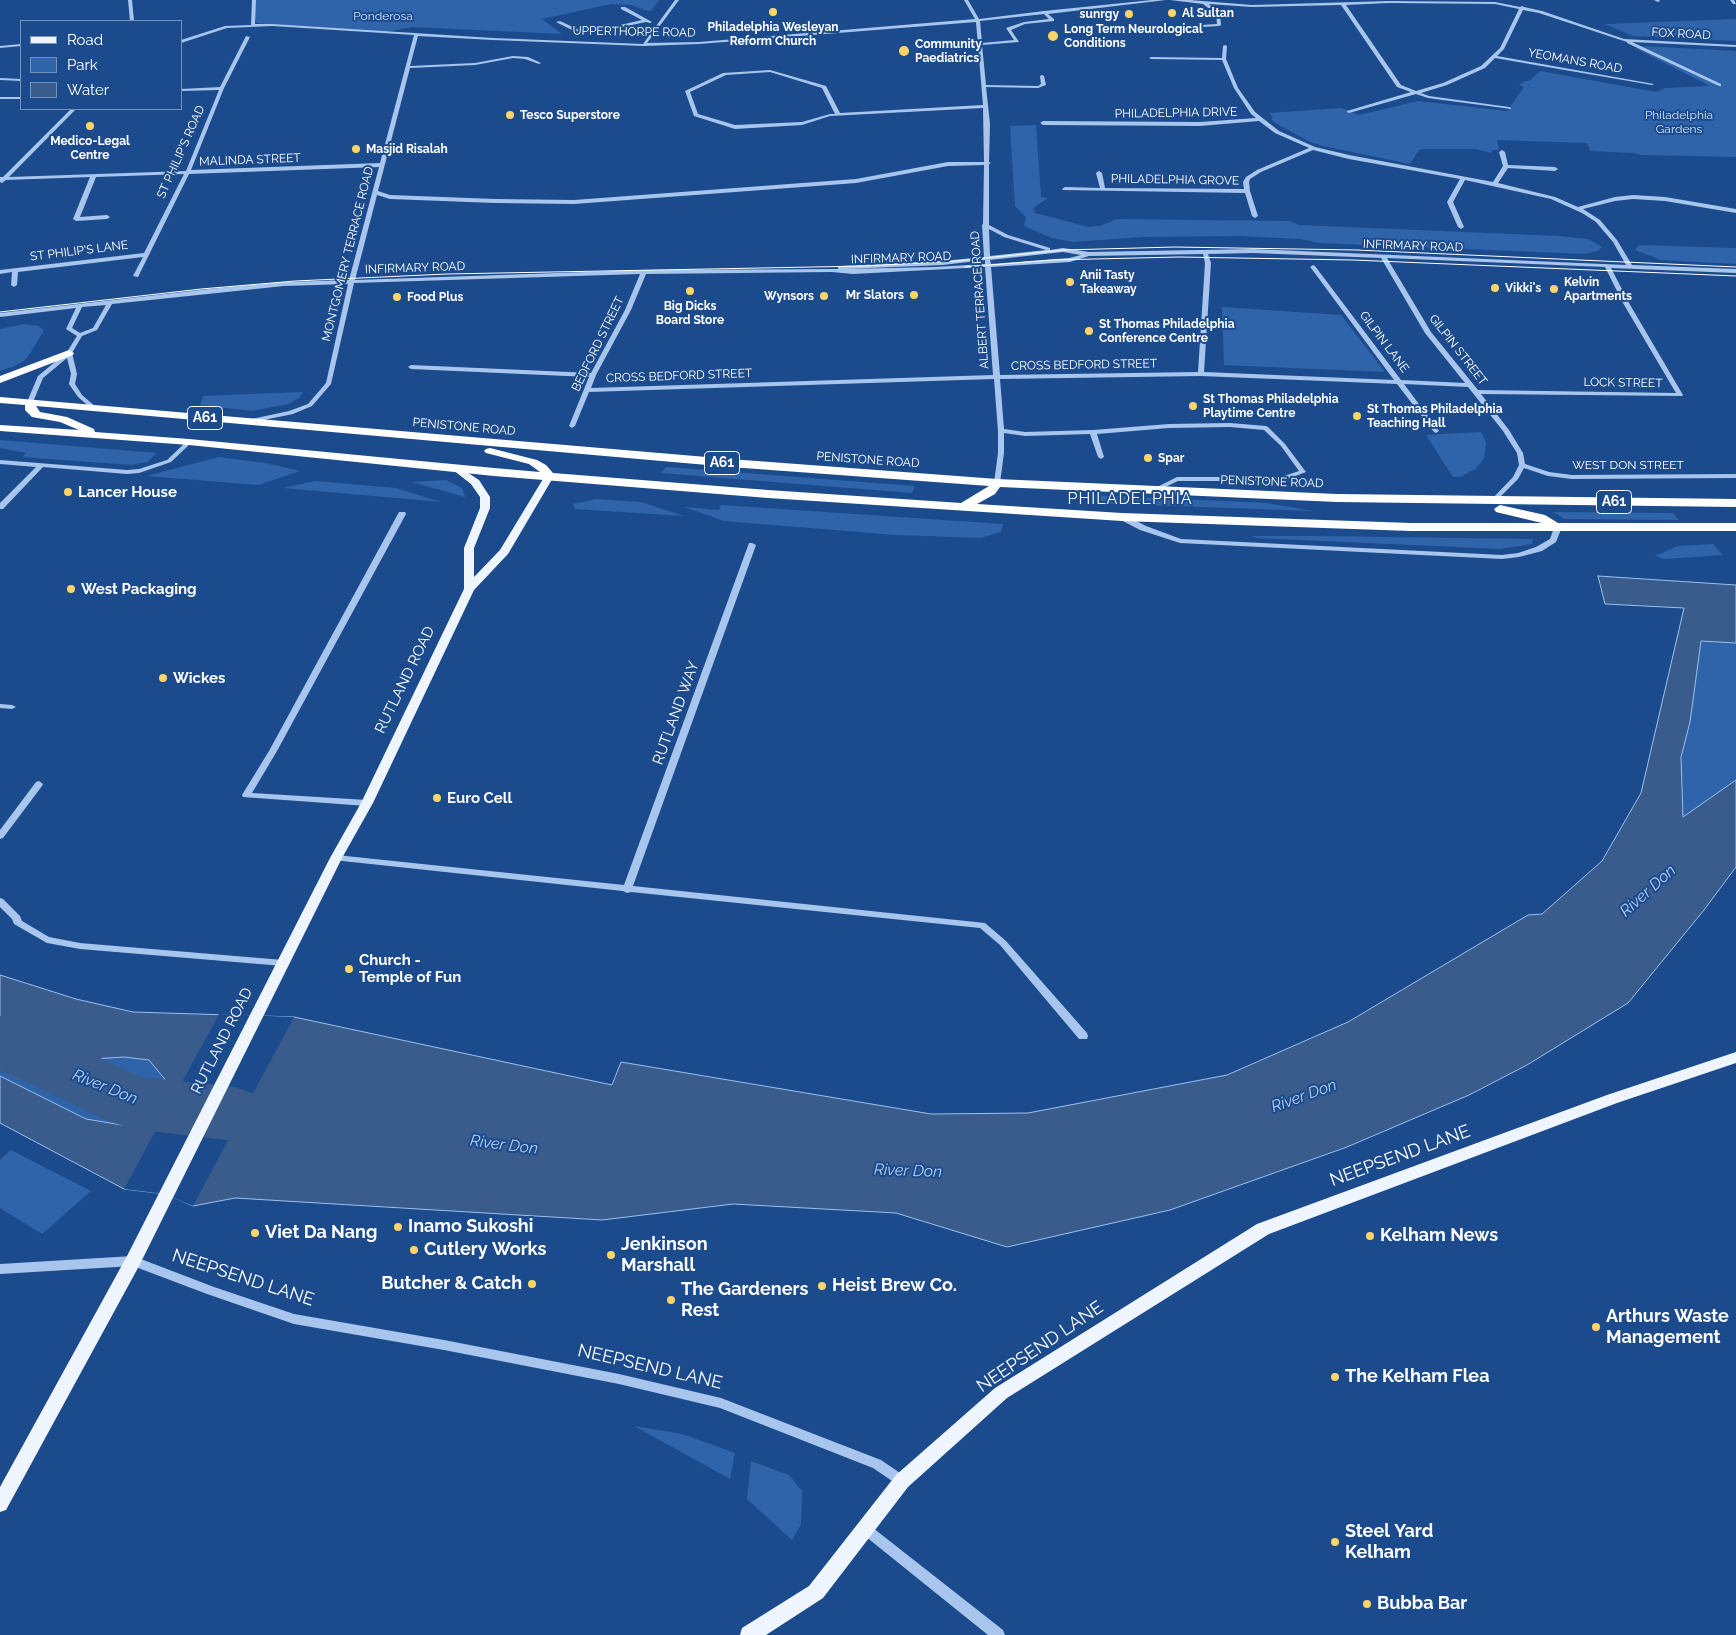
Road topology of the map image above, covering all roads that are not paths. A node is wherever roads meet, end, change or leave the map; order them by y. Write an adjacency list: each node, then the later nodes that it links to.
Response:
1 (130, 0): 16 (street)
2 (254, 0): 20 (street)
3 (677, 0): 22 (street)
4 (966, 0): 18 (street)
5 (1164, 0): 15 (street, UPPERTHORPE ROAD)
6 (1172, 0): 7 (street)
7 (1186, 0): 10 (street)
8 (1732, 0): 11 (street)
9 (1481, 1): 12 (street); 13 (street)
10 (1204, 3): 12 (street); 21 (street)
11 (1735, 3)
12 (1343, 4): 46 (street)
13 (1522, 7): 25 (street); 33 (street)
14 (623, 8): 17 (street)
15 (1044, 12): 18 (street, UPPERTHORPE ROAD); 27 (street)
16 (132, 20)
17 (647, 20): 19 (street); 22 (street)
18 (978, 20): 27 (street, ALBERT TERRACE ROAD); 29 (street, UPPERTHORPE ROAD)
19 (558, 22)
20 (253, 25): 23 (street, UPPERTHORPE ROAD); 26 (street, UPPERTHORPE ROAD)
21 (1088, 25)
22 (658, 26): 29 (street)
23 (416, 35): 29 (street, UPPERTHORPE ROAD); 37 (street, MONTGOMERY TERRACE ROAD)
24 (248, 37): 44 (street, ST PHILIP'S ROAD)
25 (1624, 40): 31 (street, FOX ROAD); 43 (street)
26 (182, 42)
27 (981, 44): 42 (street, ALBERT TERRACE ROAD)
28 (20, 45): 32 (street)
29 (644, 45)
30 (1226, 46): 35 (street)
31 (1736, 46)
32 (0, 48)
33 (1496, 57): 41 (street, YEOMANS ROAD); 46 (street)
34 (1151, 58): 35 (street)
35 (1224, 59): 55 (street)
36 (539, 63): 37 (street)
37 (409, 68): 61 (street, MONTGOMERY TERRACE ROAD)
38 (1042, 76): 42 (street)
39 (0, 79): 40 (street)
40 (20, 80)
41 (1652, 84)
42 (985, 86): 49 (street, ALBERT TERRACE ROAD)
43 (1719, 86)
44 (222, 88): 45 (street); 64 (street, ST PHILIP'S ROAD)
45 (182, 90)
46 (1417, 93): 50 (street); 52 (street)
47 (0, 98): 48 (street)
48 (20, 98)
49 (986, 106): 53 (street); 60 (street, ALBERT TERRACE ROAD)
50 (1509, 108)
51 (73, 110): 68 (street)
52 (1349, 112)
53 (838, 115): 53 (street)
54 (1090, 115): 57 (street)
55 (1260, 119): 57 (street, PHILADELPHIA DRIVE); 58 (street)
56 (1042, 123): 57 (street, PHILADELPHIA DRIVE)
57 (1092, 123)
58 (1313, 148): 67 (street); 72 (street, PHILADELPHIA GROVE)
59 (1502, 152): 62 (street)
60 (988, 164): 73 (street); 78 (street, ALBERT TERRACE ROAD)
61 (381, 165): 64 (street, MALINDA STREET); 73 (street, MONTGOMERY TERRACE ROAD)
62 (1506, 166): 63 (street); 69 (street)
63 (1555, 168)
64 (187, 173): 66 (street, MALINDA STREET); 83 (street, ST PHILIP'S ROAD)
65 (1099, 173): 71 (street, PHILADELPHIA GROVE)
66 (93, 177): 68 (street, MALINDA STREET); 77 (street)
67 (1463, 178): 69 (street); 79 (street)
68 (1, 181)
69 (1495, 184): 74 (street)
70 (1065, 189): 71 (street, PHILADELPHIA GROVE)
71 (1103, 189): 72 (street, PHILADELPHIA GROVE)
72 (1247, 191): 76 (street, PHILADELPHIA GROVE)
73 (374, 192): 95 (street, MONTGOMERY TERRACE ROAD)
74 (1578, 209): 75 (street); 88 (street)
75 (1736, 211)
76 (1255, 216)
77 (106, 217)
78 (985, 225): 80 (street); 85 (street, ALBERT TERRACE ROAD)
79 (1461, 227)
80 (1057, 250): 82 (street, INFIRMARY ROAD); 85 (street, INFIRMARY ROAD)
81 (1205, 252): 82 (street, INFIRMARY ROAD); 84 (street, INFIRMARY ROAD); 103 (street)
82 (1089, 254): 85 (street, INFIRMARY ROAD)
83 (145, 255): 89 (street, ST PHILIP'S LANE); 94 (street, ST PHILIP'S ROAD)
84 (1382, 256): 86 (street, INFIRMARY ROAD); 108 (street, GILPIN STREET)
85 (986, 262): 90 (street, INFIRMARY ROAD); 105 (street, ALBERT TERRACE ROAD)
86 (1607, 265): 88 (street, INFIRMARY ROAD); 110 (street, LOCK STREET)
87 (1313, 267): 107 (street, GILPIN LANE)
88 (1630, 267): 91 (street, INFIRMARY ROAD)
89 (15, 270): 92 (street, ST PHILIP'S LANE); 96 (street, ST PHILIP'S LANE)
90 (832, 270): 93 (street, INFIRMARY ROAD)
91 (1736, 271)
92 (0, 272)
93 (644, 272): 95 (street, INFIRMARY ROAD); 104 (street, BEDFORD STREET)
94 (136, 276)
95 (351, 281): 97 (street, INFIRMARY ROAD); 114 (street, MONTGOMERY TERRACE ROAD)
96 (14, 285)
97 (110, 302): 98 (street, INFIRMARY ROAD); 100 (street)
98 (80, 306): 99 (street, INFIRMARY ROAD); 100 (street)
99 (0, 316)
100 (80, 335): 101 (street)
101 (69, 353): 106 (highway); 112 (street); 113 (street)
102 (411, 368): 104 (street)
103 (1201, 374): 105 (street, CROSS BEDFORD STREET); 107 (street, CROSS BEDFORD STREET)
104 (593, 375): 109 (street, BEDFORD STREET)
105 (998, 377): 109 (street, CROSS BEDFORD STREET); 117 (street, ALBERT TERRACE ROAD)
106 (0, 380)
107 (1402, 384): 108 (street, CROSS BEDFORD STREET); 118 (street, GILPIN LANE)
108 (1470, 385): 110 (street, GILPIN STREET)
109 (586, 390): 115 (street, BEDFORD STREET)
110 (1476, 392): 125 (street, GILPIN STREET)
111 (0, 400): 112 (highway, PENISTONE ROAD / A61)
112 (30, 402): 113 (highway, PENISTONE ROAD / A61); 120 (highway)
113 (94, 408): 114 (highway, PENISTONE ROAD / A61)
114 (244, 422): 121 (highway, PENISTONE ROAD / A61)
115 (572, 426)
116 (0, 428): 120 (highway, A61)
117 (1001, 431): 119 (street); 130 (street, ALBERT TERRACE ROAD)
118 (1436, 431)
119 (1093, 432): 123 (street); 131 (street)
120 (102, 436): 122 (highway, A61)
121 (448, 439): 128 (highway); 130 (highway, PENISTONE ROAD / A61)
122 (189, 442): 126 (street); 127 (highway, A61)
123 (1101, 457)
124 (0, 462): 126 (street)
125 (1522, 465): 129 (street, WEST DON STREET); 133 (street)
126 (41, 466): 135 (street)
127 (456, 468): 128 (highway, A61); 142 (main road, RUTLAND ROAD)
128 (549, 476): 136 (highway, A61); 142 (main road, RUTLAND ROAD)
129 (1736, 476)
130 (997, 483): 131 (highway, PENISTONE ROAD / A61); 136 (highway)
131 (1153, 491): 132 (highway, PENISTONE ROAD / A61)
132 (1451, 501): 133 (highway, PENISTONE ROAD / A61); 139 (highway)
133 (1492, 502): 134 (highway, PENISTONE ROAD / A61)
134 (1736, 503)
135 (0, 507)
136 (961, 507): 138 (highway, A61)
137 (402, 514): 146 (street)
138 (1122, 517): 139 (highway, A61); 139 (street)
139 (1558, 527): 140 (highway, A61)
140 (1736, 527)
141 (752, 545): 149 (street, RUTLAND WAY)
142 (469, 589): 146 (main road, RUTLAND ROAD)
143 (0, 706): 144 (street)
144 (12, 707)
145 (40, 784): 147 (street)
146 (367, 803): 148 (main road, RUTLAND ROAD)
147 (0, 836)
148 (336, 858): 149 (street); 151 (main road, RUTLAND ROAD)
149 (626, 890): 152 (street)
150 (0, 901): 151 (street)
151 (283, 963): 154 (main road, RUTLAND ROAD)
152 (1083, 1036)
153 (1736, 1057): 156 (main road, NEEPSEND LANE)
154 (132, 1261): 155 (street); 156 (street, NEEPSEND LANE); 157 (main road, RUTLAND ROAD)
155 (0, 1269)
156 (902, 1481): 158 (main road)
157 (0, 1504)
158 (864, 1528): 159 (main road); 160 (street)
159 (749, 1635)
160 (998, 1635)

